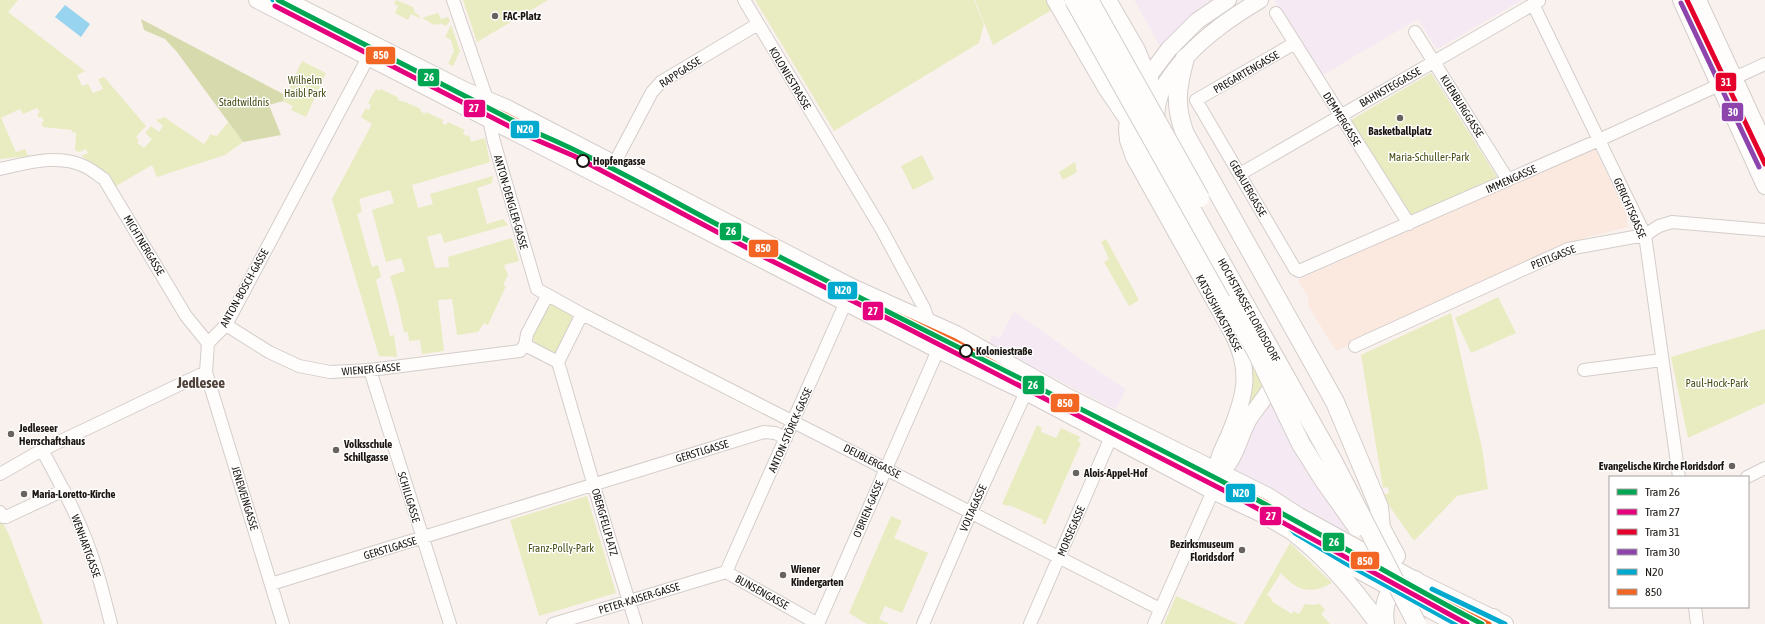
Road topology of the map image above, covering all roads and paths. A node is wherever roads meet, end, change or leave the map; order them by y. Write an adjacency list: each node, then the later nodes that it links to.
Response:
1 (257, 0): 20 (main road)
2 (286, 0): 20 (main road)
3 (453, 0): 28 (street)
4 (744, 0): 15 (street, KOLONIESTRASSE)
5 (1055, 0): 24 (main road)
6 (1074, 0): 80 (highway, HOCHSTRASSE FLORIDSDORF, bridge)
7 (1089, 0): 76 (highway, HOCHSTRASSE FLORIDSDORF, bridge)
8 (1108, 0): 19 (main road)
9 (1228, 0): 18 (main road, KATSUSHIKASTRASSE)
10 (1260, 0): 21 (main road, KATSUSHIKASTRASSE)
11 (1681, 0): 25 (main road)
12 (1698, 0): 25 (main road)
13 (1537, 2): 22 (street, BAHNSTEGGASSE); 32 (street, GERICHTSGASSE)
14 (1276, 13): 17 (street, DEMMERGASSE)
15 (758, 24): 34 (street, RAPPGASSE); 48 (street, KOLONIESTRASSE)
16 (1415, 32): 22 (street, KUENBURGGASSE)
17 (1295, 43): 27 (street, PREGARTENGASSE); 29 (street, DEMMERGASSE)
18 (1169, 49): 19 (main road); 26 (main road, KATSUSHIKASTRASSE)
19 (1137, 50): 26 (main road)
20 (371, 51): 28 (main road); 31 (main road); 49 (street, ANTON-BOSCH-GASSE)
21 (1185, 58): 26 (main road, KATSUSHIKASTRASSE); 76 (highway)
22 (1434, 62): 29 (street, BAHNSTEGGASSE); 38 (street, KUENBURGGASSE)
23 (1765, 64): 25 (street, IMMENGASSE)
24 (1104, 82): 26 (main road); 30 (main road)
25 (1727, 82): 32 (street, IMMENGASSE); 33 (main road); 39 (main road)
26 (1150, 92): 30 (main road, KATSUSHIKASTRASSE); 66 (main road); 80 (highway, bridge)
27 (1196, 100): 36 (street, GEBAUERGASSE)
28 (488, 102): 31 (street, ANTON-DENGLER-GASSE); 34 (main road)
29 (1340, 116): 36 (street, BAHNSTEGGASSE); 40 (street, DEMMERGASSE)
30 (1127, 119): 66 (main road, KATSUSHIKASTRASSE)
31 (489, 120): 37 (main road); 45 (street, ANTON-DENGLER-GASSE)
32 (1599, 140): 38 (street, IMMENGASSE); 42 (street, GERICHTSGASSE)
33 (1765, 145)
34 (614, 164): 37 (main road); 44 (main road)
35 (0, 169): 50 (street, MICHTNERGASSE)
36 (1240, 174): 43 (street, GEBAUERGASSE)
37 (603, 177): 46 (main road)
38 (1508, 180): 40 (street, IMMENGASSE)
39 (1765, 186)
40 (1409, 224): 43 (street, IMMENGASSE)
41 (1765, 230): 42 (street, PEITLGASSE)
42 (1645, 235): 52 (street, PEITLGASSE); 54 (street, GERICHTSGASSE)
43 (1302, 271)
44 (852, 288): 46 (street, ANTON-STÖRCK-GASSE); 48 (main road)
45 (547, 296): 47 (street, DEUBLERGASSE); 51 (street)
46 (846, 302): 53 (main road); 60 (street, ANTON-STÖRCK-GASSE)
47 (582, 314): 55 (street); 60 (street, DEUBLERGASSE)
48 (929, 322): 53 (main road); 66 (main road)
49 (226, 325): 50 (street, ANTON-BOSCH-GASSE); 56 (street, WIENER GASSE)
50 (208, 343): 58 (street)
51 (525, 345): 55 (street); 56 (street, WIENER GASSE)
52 (1355, 346)
53 (938, 350): 59 (main road); 64 (street, O'BRIEN-GASSE)
54 (1662, 360): 57 (street); 68 (street, GERICHTSGASSE)
55 (558, 362): 70 (street)
56 (370, 370): 78 (street, SCHILLGASSE)
57 (1584, 370)
58 (206, 372): 63 (street); 83 (street, JENEWEINGASSE)
59 (1026, 392): 61 (main road); 75 (street, VOLTAGASSE)
60 (793, 422): 62 (street, ANTON-STÖRCK-GASSE); 64 (street, DEUBLERGASSE)
61 (1111, 437): 72 (main road); 79 (street, MORSEGASSE)
62 (786, 438): 70 (street, GERSTLGASSE); 81 (street, ANTON-STÖRCK-GASSE)
63 (42, 450): 67 (street); 71 (street, WENHARTGASSE)
64 (886, 468): 75 (street, DEUBLERGASSE); 94 (street, O'BRIEN-GASSE)
65 (1765, 468): 69 (street)
66 (1220, 473): 72 (main road); 82 (main road)
67 (0, 474)
68 (1679, 476)
69 (1749, 476)
70 (594, 484): 73 (street, OBERGFELLPLATZ); 85 (street, OBERGFELLPLATZ)
71 (64, 490): 74 (street); 89 (street, WENHARTGASSE)
72 (1213, 491): 77 (main road); 87 (street)
73 (508, 511): 78 (street, GERSTLGASSE)
74 (0, 512)
75 (971, 512): 79 (street, DEUBLERGASSE); 95 (street, VOLTAGASSE)
76 (1381, 528): 101 (highway, HOCHSTRASSE FLORIDSDORF)
77 (1295, 533): 84 (main road); 98 (highway)
78 (422, 538): 83 (street, GERSTLGASSE); 91 (street, SCHILLGASSE)
79 (1060, 558): 87 (street, DEUBLERGASSE); 96 (street, MORSEGASSE)
80 (1386, 562): 100 (highway, HOCHSTRASSE FLORIDSDORF, bridge)
81 (726, 572): 85 (street, PETER-KAISER-GASSE); 94 (street, BUNSENGASSE)
82 (1415, 580): 84 (highway); 88 (main road)
83 (271, 584): 90 (street, JENEWEINGASSE)
84 (1393, 590): 99 (highway); 102 (main road)
85 (628, 600): 92 (street, PETER-KAISER-GASSE); 93 (street)
86 (1695, 608): 103 (street)
87 (1160, 610): 97 (street)
88 (1498, 622)
89 (111, 624)
90 (283, 624)
91 (450, 624)
92 (553, 624)
93 (636, 624)
94 (818, 624)
95 (923, 624)
96 (1030, 624)
97 (1154, 624)
98 (1379, 624)
99 (1385, 624)
100 (1417, 624)
101 (1430, 624)
102 (1456, 624)
103 (1697, 624)

